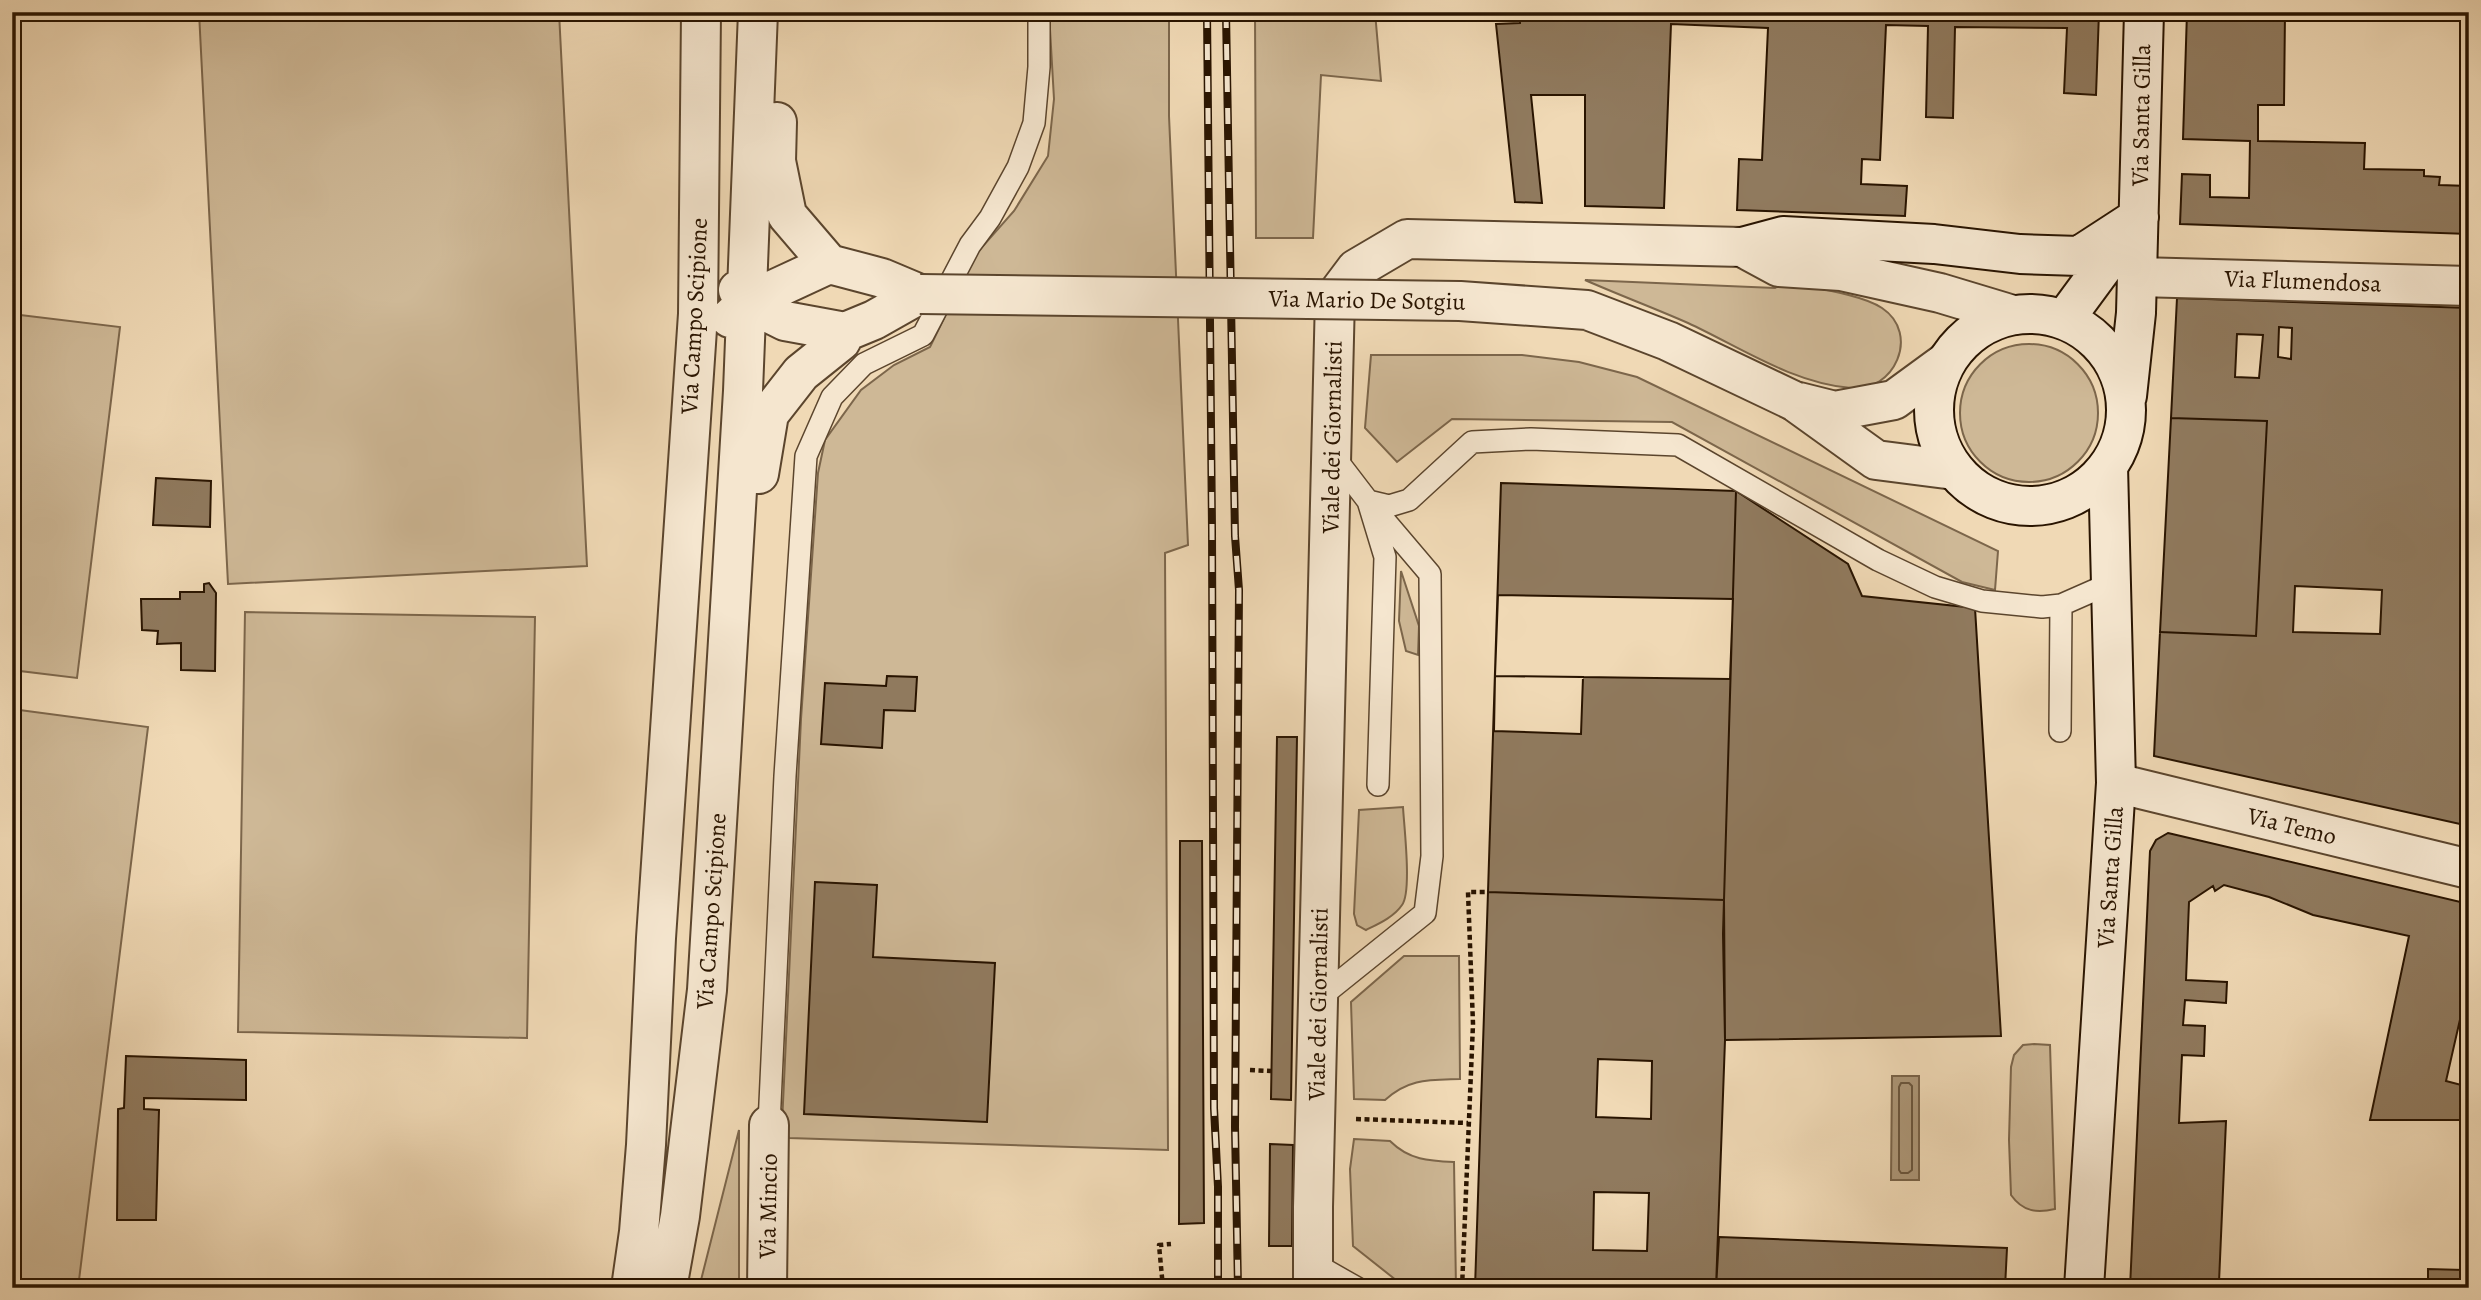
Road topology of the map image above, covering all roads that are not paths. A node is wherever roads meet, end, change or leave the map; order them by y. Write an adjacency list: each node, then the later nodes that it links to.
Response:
1 (701, 12): 6 (street, Via Campo Scipione)
2 (758, 12): 13 (street, Via Campo Scipione)
3 (779, 12): 9 (street)
4 (1039, 12): 33 (lane)
5 (2144, 12): 7 (street, Via Santa Gilla)
6 (701, 74): 13 (street, Via Campo Scipione); 25 (street, Via Campo Scipione)
7 (2139, 217): 8 (street); 10 (street, Via Santa Gilla); 15 (street, Via Santa Gilla)
8 (1742, 247): 14 (street, Viale dei Giornalisti); 20 (street, Viale dei Giornalisti)
9 (829, 264): 12 (street, Via Mario De Sotgiu); 13 (street)
10 (2138, 277): 11 (street, Via Flumendosa); 19 (street, Via Santa Gilla)
11 (2469, 286)
12 (920, 294): 16 (street); 18 (street, Via Mario De Sotgiu, bridge)
13 (747, 302): 16 (street); 24 (street, Via Campo Scipione); 25 (street, Via Campo Scipione)
14 (2013, 315): 15 (street, Via Santa Gilla); 17 (street, Via Santa Gilla)
15 (2064, 320): 19 (street, Via Santa Gilla)
16 (845, 332): 24 (street)
17 (1946, 362): 18 (street, Via Mario De Sotgiu); 22 (street, Via Santa Gilla)
18 (1794, 401): 22 (street, Via Mario De Sotgiu)
19 (2126, 405): 21 (street, Via Santa Gilla)
20 (1331, 453): 23 (lane); 32 (street, Viale dei Giornalisti)
21 (2108, 466): 22 (street, Via Santa Gilla); 26 (street, Via Santa Gilla)
22 (1954, 471)
23 (1368, 501): 27 (lane); 30 (lane); 32 (lane)
24 (735, 531): 36 (street, Via Campo Scipione)
25 (681, 559): 35 (street, Via Campo Scipione)
26 (2111, 583): 27 (lane); 29 (street, Via Santa Gilla)
27 (2061, 605): 28 (lane)
28 (2060, 731)
29 (2116, 783): 31 (street, Via Temo); 39 (street, Via Santa Gilla)
30 (1378, 785)
31 (2469, 869)
32 (1318, 999): 34 (street, Viale dei Giornalisti)
33 (769, 1125): 37 (street, Via Mincio)
34 (1313, 1275): 38 (lane)
35 (631, 1288)
36 (667, 1288)
37 (767, 1288)
38 (1357, 1288)
39 (2084, 1288)

